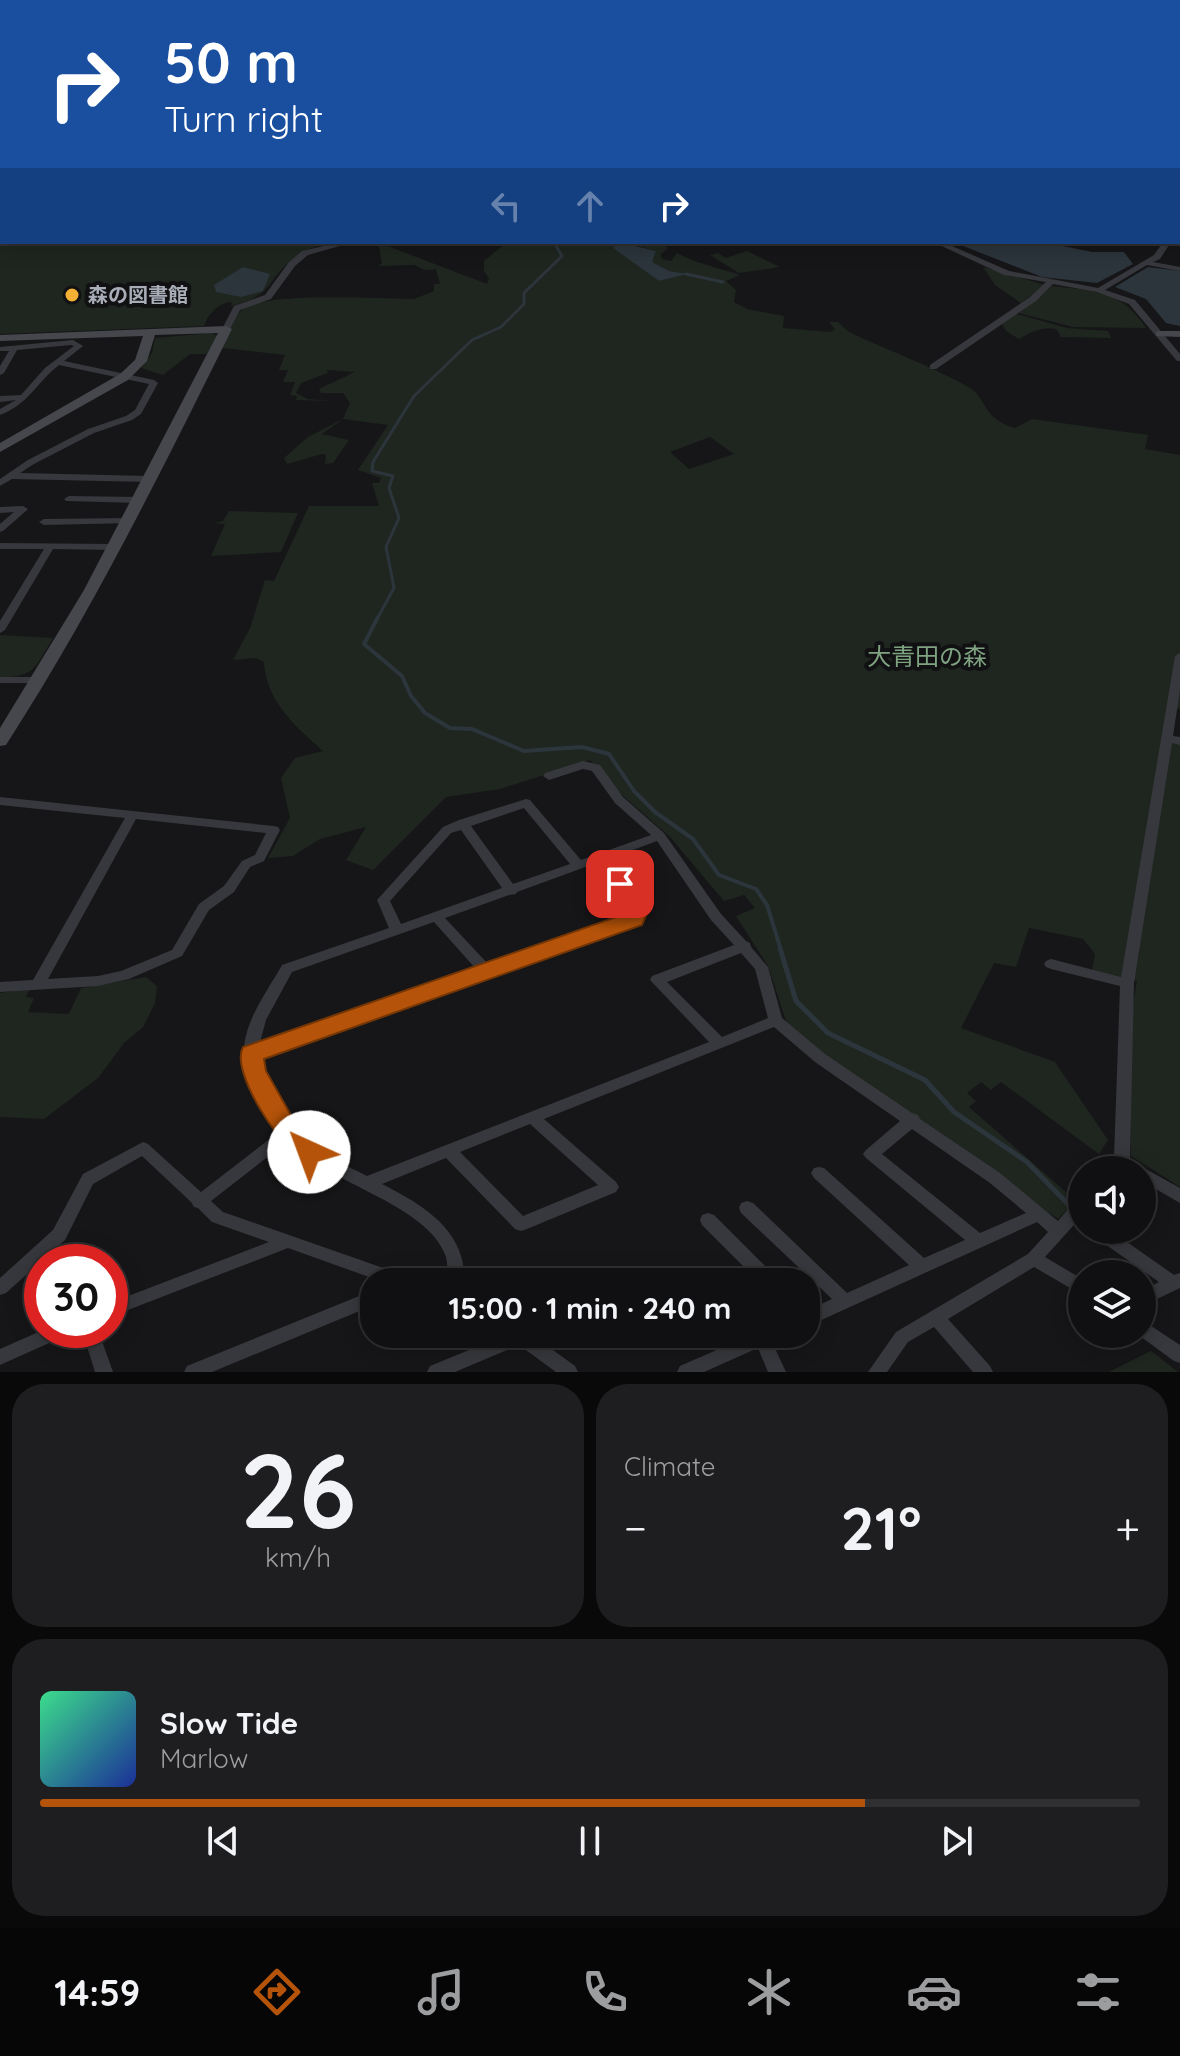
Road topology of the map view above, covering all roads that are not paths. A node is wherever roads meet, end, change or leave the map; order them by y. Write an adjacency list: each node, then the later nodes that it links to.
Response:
1 (342, 244): 8 (street)
2 (942, 244): 6 (street)
3 (1166, 244): 4 (street)
4 (1146, 263): 5 (street); 7 (street)
5 (1180, 269)
6 (1050, 283): 7 (street); 17 (street)
7 (1099, 290): 10 (street)
8 (226, 329): 9 (street); 25 (street)
9 (150, 332): 12 (street); 19 (street)
10 (1160, 334): 11 (street); 15 (street)
11 (1180, 334)
12 (0, 338)
13 (14, 348): 14 (street); 16 (street); 18 (street)
14 (0, 349)
15 (1180, 359)
16 (61, 363): 19 (street); 20 (street)
17 (933, 367)
18 (0, 373)
19 (124, 377): 23 (street); 24 (street)
20 (24, 397): 21 (street); 22 (street)
21 (0, 399)
22 (0, 412)
23 (2, 445)
24 (10, 476): 25 (street); 26 (street)
25 (149, 479): 28 (street)
26 (0, 483)
27 (69, 499): 28 (street)
28 (139, 500): 30 (street)
29 (0, 510): 32 (street)
30 (128, 521): 31 (street); 35 (street)
31 (44, 522)
32 (0, 529)
33 (0, 546): 34 (street)
34 (50, 547): 35 (street); 36 (street)
35 (113, 547): 39 (street)
36 (0, 630)
37 (1180, 656): 41 (street)
38 (0, 680): 39 (street)
39 (40, 680): 40 (street)
40 (5, 726): 42 (street)
41 (1173, 739): 56 (street)
42 (0, 741)
43 (549, 776): 47 (street)
44 (0, 801): 45 (street)
45 (133, 814): 57 (street); 57 (street)
46 (463, 823): 49 (street); 50 (street); 52 (street)
47 (660, 836): 48 (street); 53 (street)
48 (602, 857): 49 (street); 55 (street)
49 (578, 865): 50 (street)
50 (511, 891): 51 (street)
51 (436, 916): 52 (street); 55 (street)
52 (397, 930): 61 (street)
53 (745, 946): 59 (street); 60 (street)
54 (1051, 964): 56 (street)
55 (486, 971): 61 (street)
56 (1127, 983): 66 (street)
57 (38, 984): 58 (street)
58 (0, 987)
59 (776, 1021): 60 (street); 63 (street)
60 (720, 1044): 62 (street)
61 (251, 1054): 64 (street)
62 (534, 1119): 65 (street); 65 (street)
63 (913, 1119): 73 (street); 78 (street)
64 (288, 1133): 69 (street); 71 (street)
65 (450, 1152): 69 (street)
66 (1118, 1156)
67 (819, 1173): 81 (street)
68 (1156, 1181): 70 (street)
69 (366, 1183): 83 (street)
70 (1180, 1196)
71 (199, 1202): 77 (street); 87 (street)
72 (747, 1208): 89 (street)
73 (1039, 1214): 76 (street); 78 (street)
74 (708, 1220): 84 (street)
75 (1068, 1223): 76 (street)
76 (1059, 1231): 80 (street)
77 (286, 1242): 82 (street); 90 (street)
78 (979, 1242): 81 (street)
79 (1119, 1244): 86 (street)
80 (1034, 1259): 85 (street); 93 (street)
81 (922, 1267): 89 (street)
82 (362, 1268)
83 (457, 1268)
84 (756, 1268)
85 (1068, 1280)
86 (1176, 1281): 88 (street)
87 (0, 1288)
88 (1156, 1292)
89 (845, 1301): 92 (street)
90 (128, 1303)
91 (360, 1303): 104 (street)
92 (820, 1312)
93 (936, 1317): 109 (street); 110 (street)
94 (1156, 1338): 101 (street)
95 (24, 1346): 102 (street)
96 (96, 1348): 103 (street)
97 (490, 1348): 105 (street)
98 (537, 1348): 106 (street)
99 (740, 1348): 107 (street)
100 (770, 1348): 108 (street)
101 (1180, 1355)
102 (0, 1357)
103 (104, 1372)
104 (193, 1372)
105 (436, 1372)
106 (569, 1372)
107 (686, 1372)
108 (777, 1372)
109 (877, 1372)
110 (984, 1372)

